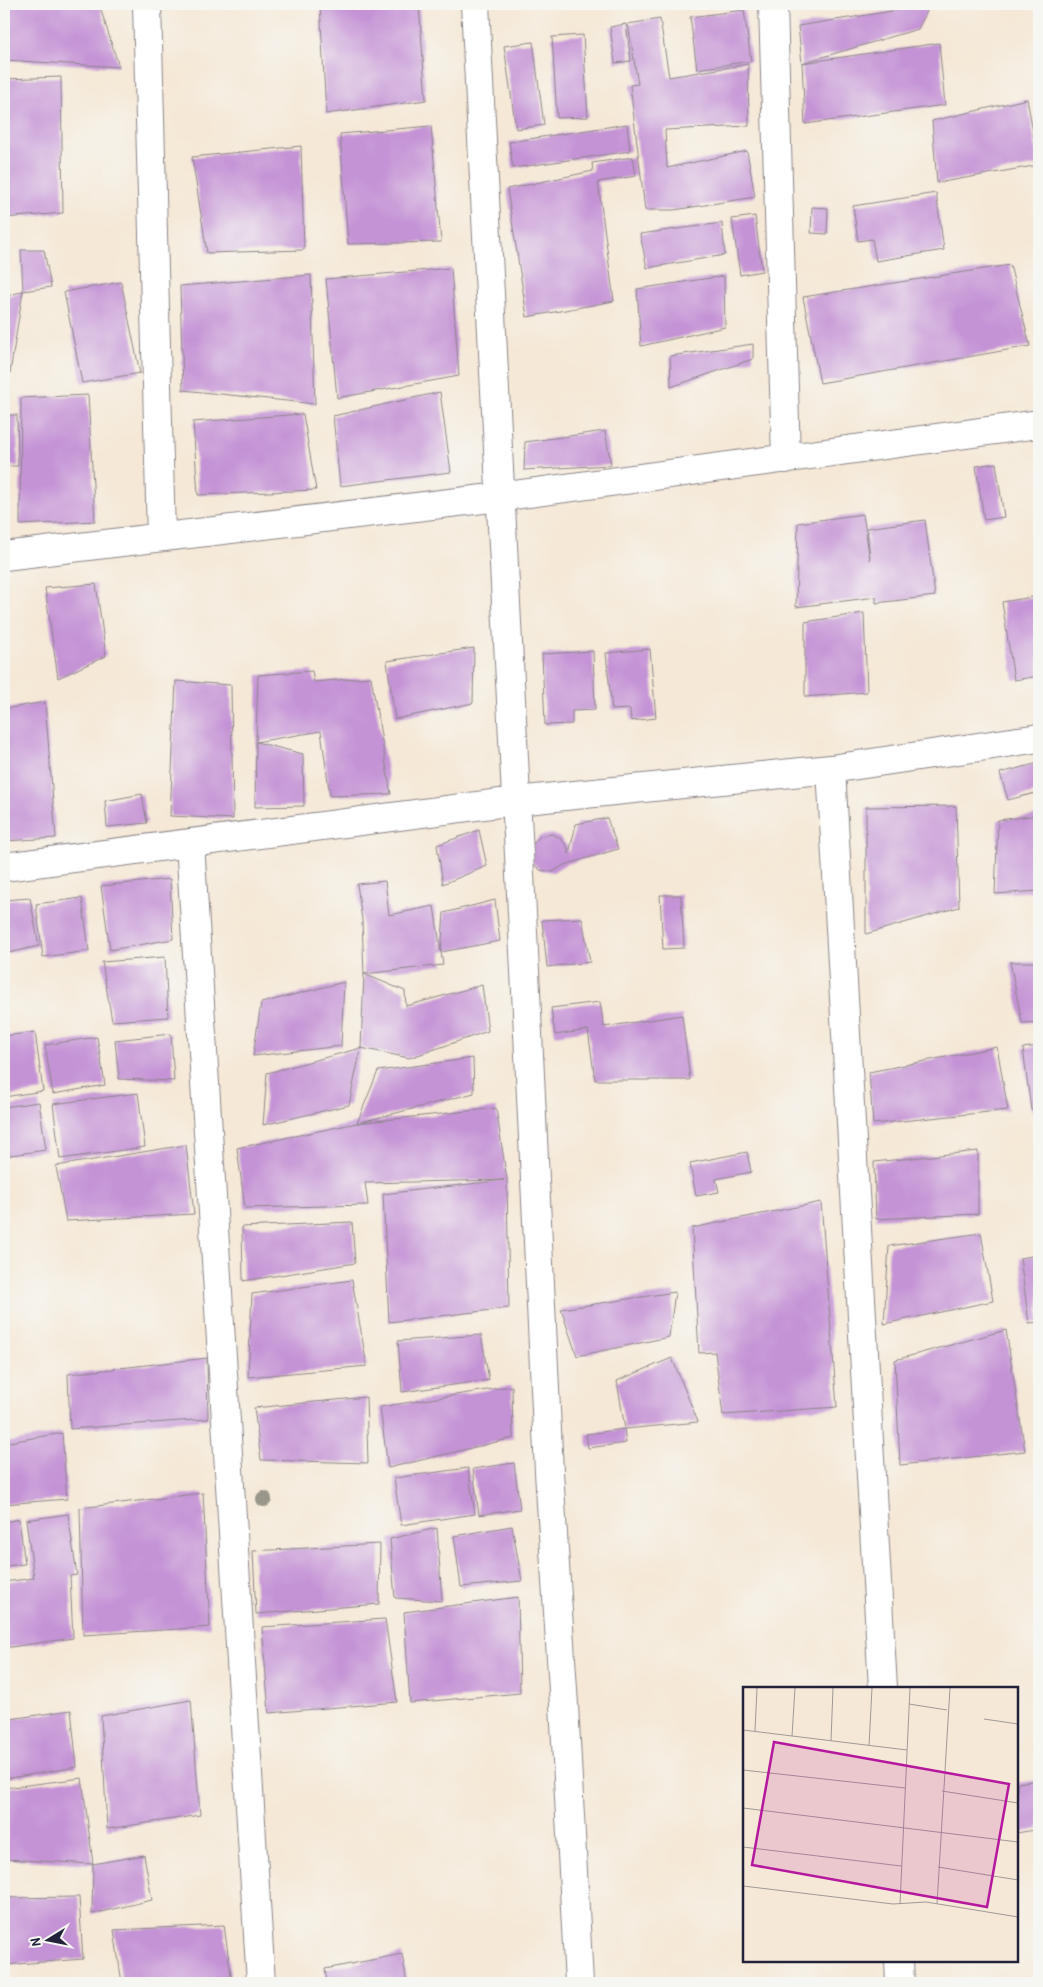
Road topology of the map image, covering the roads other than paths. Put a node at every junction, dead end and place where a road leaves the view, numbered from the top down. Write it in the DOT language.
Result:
graph roads {
  1 [pos="146,4"];
  2 [pos="475,4"];
  3 [pos="773,4"];
  4 [pos="1039,424"];
  5 [pos="786,459"];
  6 [pos="500,497"];
  7 [pos="162,537"];
  8 [pos="4,556"];
  9 [pos="1039,738"];
  10 [pos="831,769"];
  11 [pos="516,801"];
  12 [pos="190,843"];
  13 [pos="4,867"];
  14 [pos="883,1687"];
  15 [pos="899,1962"];
  16 [pos="261,1983"];
  17 [pos="579,1983"];
  18 [pos="900,1983"];
  1 -- 7 [label="street"];
  2 -- 6 [label="street"];
  3 -- 5 [label="street"];
  4 -- 5 [label="street"];
  5 -- 6 [label="street"];
  6 -- 7 [label="street"];
  6 -- 11 [label="street"];
  7 -- 8 [label="street"];
  9 -- 10 [label="street"];
  10 -- 11 [label="street"];
  10 -- 14 [label="street"];
  11 -- 12 [label="street"];
  11 -- 17 [label="street"];
  12 -- 13 [label="street"];
  12 -- 16 [label="street"];
  15 -- 18 [label="street"];
}
